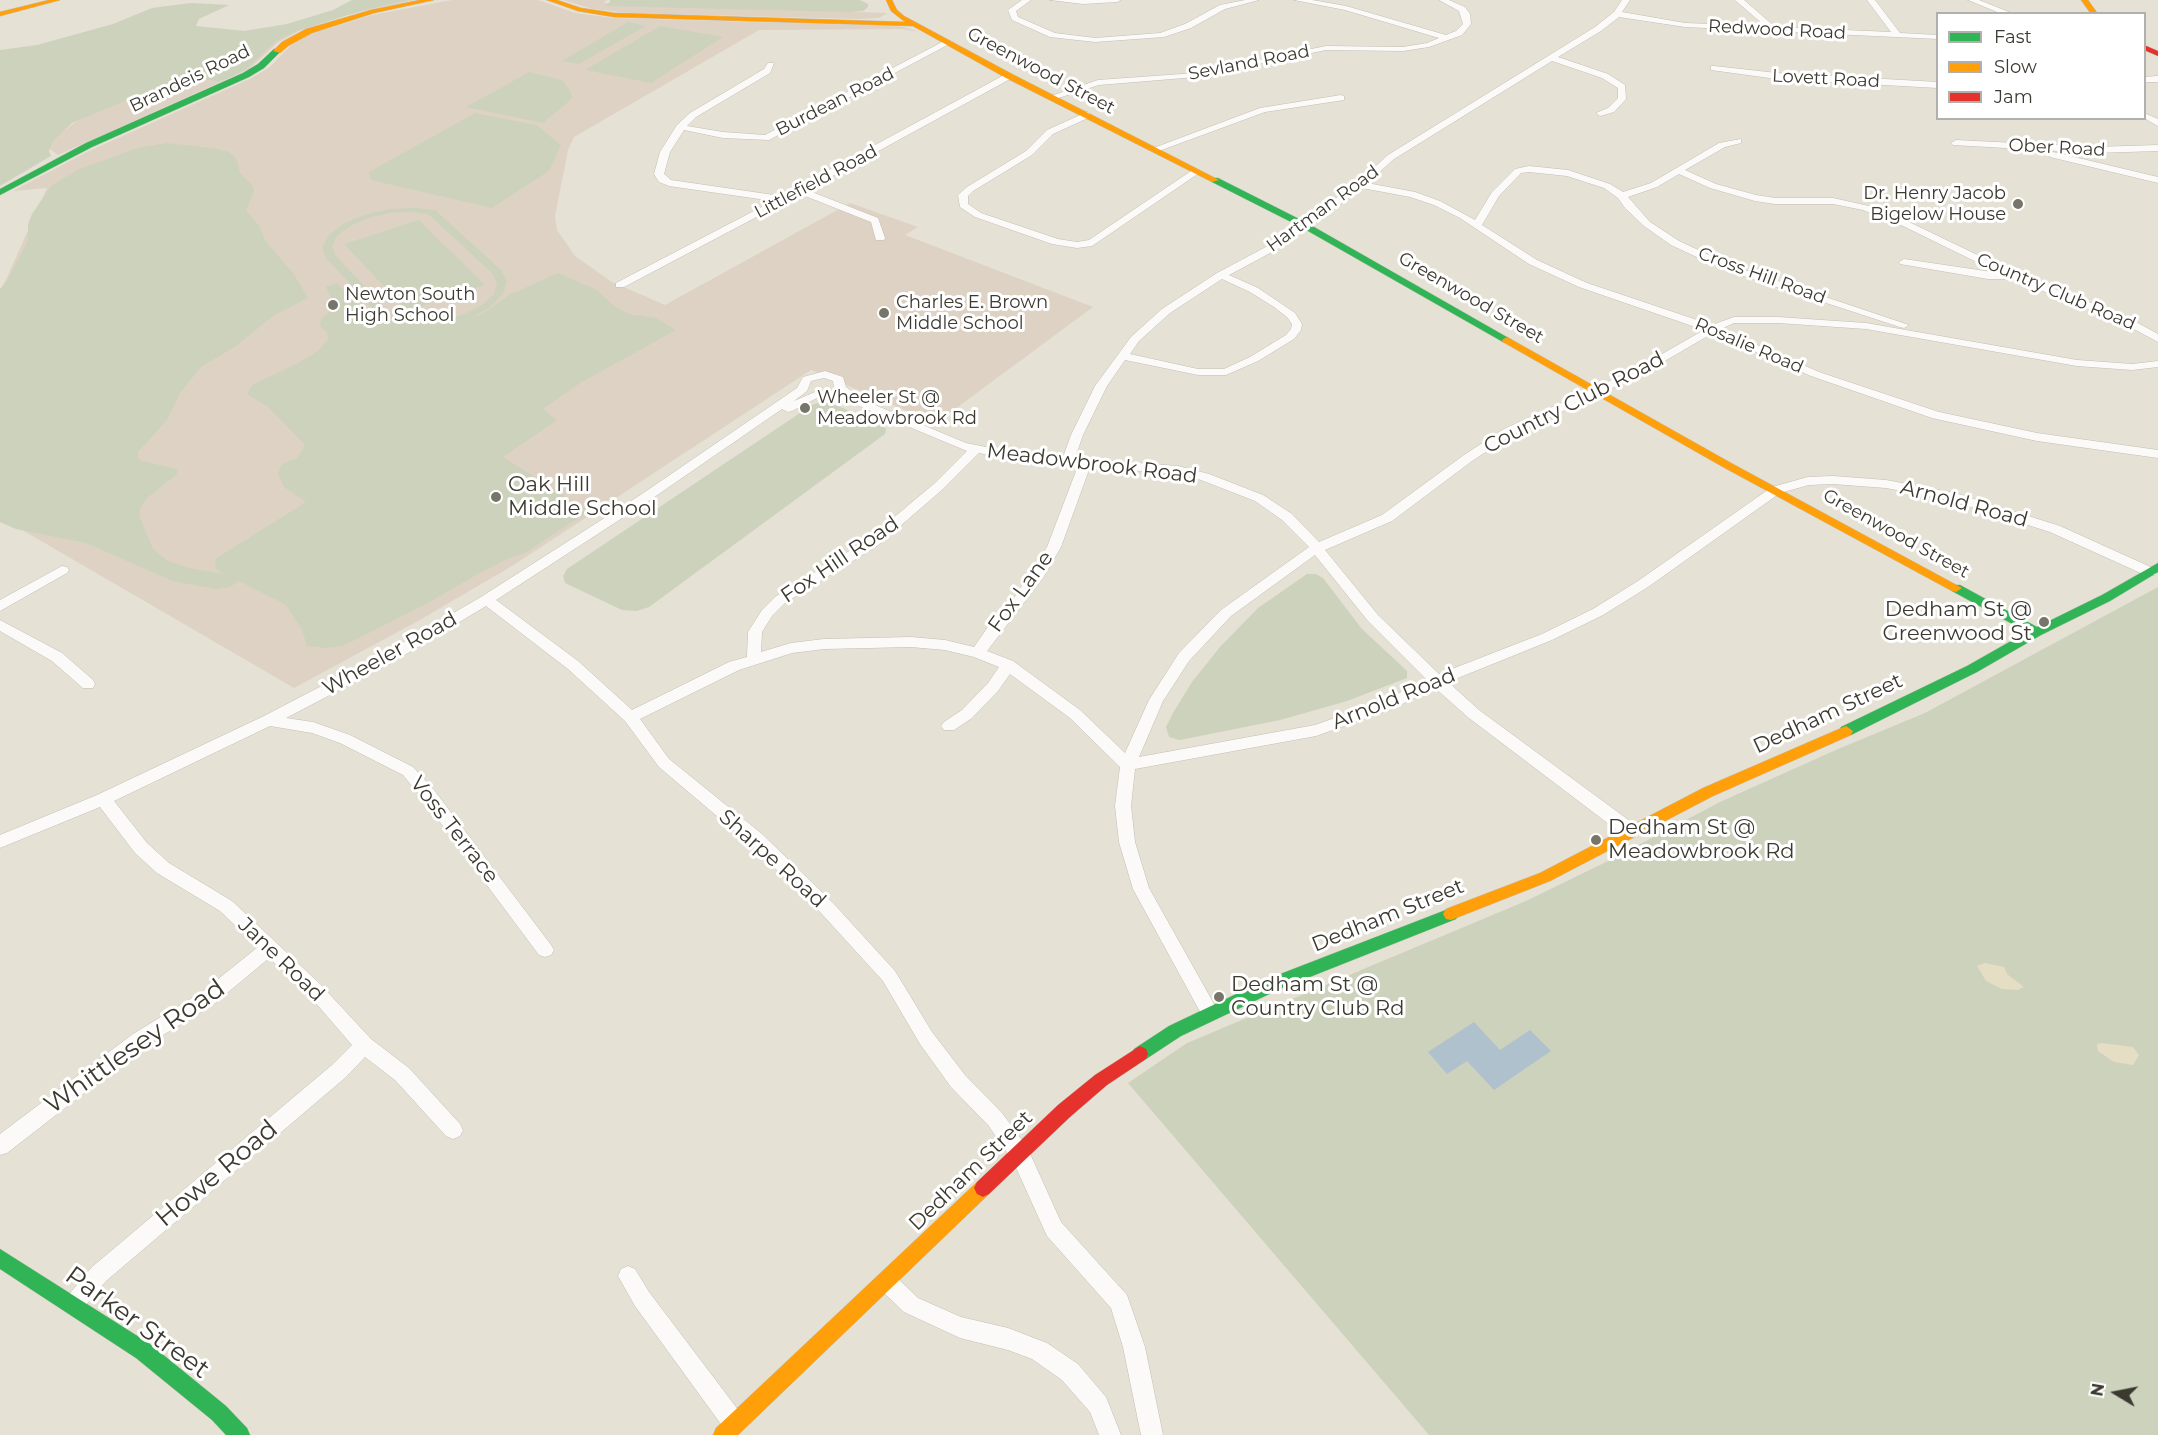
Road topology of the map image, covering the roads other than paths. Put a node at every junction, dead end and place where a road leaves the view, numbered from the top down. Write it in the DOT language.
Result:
graph roads {
  1 [pos="57,0"];
  2 [pos="431,0"];
  3 [pos="550,0"];
  4 [pos="889,0"];
  5 [pos="1027,0"];
  6 [pos="1054,0"];
  7 [pos="1118,0"];
  8 [pos="1255,0"];
  9 [pos="1298,0"];
  10 [pos="1443,0"];
  11 [pos="1626,0"];
  12 [pos="1739,0"];
  13 [pos="1871,0"];
  14 [pos="1972,0"];
  15 [pos="2084,0"];
  16 [pos="2005,12"];
  17 [pos="2093,12"];
  18 [pos="0,14"];
  19 [pos="1617,14"];
  20 [pos="902,17"];
  21 [pos="867,22"];
  22 [pos="916,24"];
  23 [pos="1775,31"];
  24 [pos="1898,36"];
  25 [pos="1936,37"];
  26 [pos="1446,38"];
  27 [pos="949,42"];
  28 [pos="1551,58"];
  29 [pos="771,65"];
  30 [pos="1714,68"];
  31 [pos="1009,76"];
  32 [pos="1936,85"];
  33 [pos="1053,97"];
  34 [pos="1341,98"];
  35 [pos="1600,113"];
  36 [pos="1087,115"];
  37 [pos="680,127"];
  38 [pos="1738,141"];
  39 [pos="1956,143"];
  40 [pos="2036,147"];
  41 [pos="2158,148"];
  42 [pos="1156,149"];
  43 [pos="1197,171"];
  44 [pos="1679,171"];
  45 [pos="2158,180"];
  46 [pos="1359,185"];
  47 [pos="799,190"];
  48 [pos="0,192"];
  49 [pos="1622,196"];
  50 [pos="782,199"];
  51 [pos="1304,225"];
  52 [pos="1476,226"];
  53 [pos="880,238"];
  54 [pos="1904,262"];
  55 [pos="1221,275"];
  56 [pos="2015,277"];
  57 [pos="620,285"];
  58 [pos="1850,306"];
  59 [pos="1866,326"];
  60 [pos="1713,329"];
  61 [pos="1947,339"];
  62 [pos="2158,339"];
  63 [pos="1122,356"];
  64 [pos="2158,364"];
  65 [pos="803,389"];
  66 [pos="1596,390"];
  67 [pos="834,391"];
  68 [pos="815,395"];
  69 [pos="756,423"];
  70 [pos="976,449"];
  71 [pos="2158,454"];
  72 [pos="1068,461"];
  73 [pos="1086,462"];
  74 [pos="1776,490"];
  75 [pos="1317,548"];
  76 [pos="2154,569"];
  77 [pos="62,570"];
  78 [pos="486,600"];
  79 [pos="0,606"];
  80 [pos="0,625"];
  81 [pos="2037,632"];
  82 [pos="978,652"];
  83 [pos="754,659"];
  84 [pos="1008,665"];
  85 [pos="1437,681"];
  86 [pos="88,684"];
  87 [pos="630,717"];
  88 [pos="269,720"];
  89 [pos="949,726"];
  90 [pos="1128,765"];
  91 [pos="103,799"];
  92 [pos="1632,832"];
  93 [pos="2,839"];
  94 [pos="270,948"];
  95 [pos="545,950"];
  96 [pos="1210,1013"];
  97 [pos="364,1045"];
  98 [pos="453,1130"];
  99 [pos="0,1146"];
  100 [pos="1020,1154"];
  101 [pos="3,1264"];
  102 [pos="628,1276"];
  103 [pos="886,1281"];
  104 [pos="73,1305"];
  105 [pos="729,1429"];
  106 [pos="240,1435"];
  107 [pos="1110,1435"];
  108 [pos="1152,1435"];
  1 -- 18 [label="street"];
  2 -- 48 [label="street, Brandeis Road"];
  3 -- 21 [label="street"];
  4 -- 20 [label="street, Greenwood Street"];
  5 -- 8 [label="street"];
  6 -- 7 [label="street"];
  9 -- 26 [label="street"];
  10 -- 26 [label="street"];
  11 -- 19 [label="street, Hartman Road"];
  12 -- 23 [label="street"];
  13 -- 24 [label="street"];
  14 -- 16 [label="street"];
  15 -- 17 [label="street"];
  19 -- 23 [label="street, Redwood Road"];
  19 -- 28 [label="street, Hartman Road"];
  20 -- 21 [label="street"];
  20 -- 22 [label="street, Greenwood Street"];
  21 -- 22 [label="street"];
  22 -- 27 [label="street, Greenwood Street"];
  23 -- 24 [label="street, Redwood Road"];
  24 -- 25 [label="street, Redwood Road"];
  26 -- 33 [label="street, Sevland Road"];
  27 -- 31 [label="street, Greenwood Street"];
  27 -- 37 [label="street, Burdean Road"];
  28 -- 35 [label="street"];
  28 -- 46 [label="street, Hartman Road"];
  29 -- 37 [label="street"];
  30 -- 32 [label="street, Lovett Road"];
  31 -- 33 [label="street, Greenwood Street"];
  31 -- 47 [label="street, Littlefield Road"];
  33 -- 36 [label="street, Greenwood Street"];
  34 -- 42 [label="street"];
  36 -- 42 [label="street, Greenwood Street"];
  36 -- 43 [label="street"];
  37 -- 50 [label="street"];
  38 -- 44 [label="street"];
  39 -- 40 [label="street, Ober Road"];
  40 -- 41 [label="street, Ober Road"];
  40 -- 45 [label="street"];
  42 -- 43 [label="street, Greenwood Street"];
  43 -- 51 [label="street, Greenwood Street"];
  44 -- 49 [label="street"];
  44 -- 56 [label="street, Country Club Road"];
  46 -- 51 [label="street, Hartman Road"];
  46 -- 52 [label="street, Rosalie Road"];
  47 -- 50 [label="street, Littlefield Road"];
  47 -- 53 [label="street"];
  49 -- 52 [label="street, Cross Hill Road"];
  49 -- 58 [label="street, Cross Hill Road"];
  50 -- 57 [label="street, Littlefield Road"];
  51 -- 55 [label="street, Hartman Road"];
  51 -- 66 [label="street, Greenwood Street"];
  52 -- 60 [label="street, Rosalie Road"];
  54 -- 56 [label="street"];
  55 -- 63 [label="street, Hartman Road"];
  55 -- 63 [label="street"];
  56 -- 62 [label="street, Country Club Road"];
  58 -- 59 [label="street, Cross Hill Road"];
  58 -- 61 [label="street, Cross Hill Road"];
  59 -- 60 [label="street, Country Club Road"];
  59 -- 61 [label="street, Country Club Road"];
  60 -- 66 [label="street, Country Club Road"];
  60 -- 71 [label="street, Rosalie Road"];
  61 -- 64 [label="street, Country Club Road"];
  63 -- 72 [label="street, Hartman Road"];
  65 -- 67 [label="street, Wheeler Road"];
  65 -- 68 [label="street"];
  65 -- 69 [label="street, Wheeler Road"];
  66 -- 74 [label="street, Greenwood Street"];
  66 -- 75 [label="street, Country Club Road"];
  67 -- 68 [label="street"];
  67 -- 70 [label="street, Meadowbrook Road"];
  68 -- 69 [label="street, Wheeler Road"];
  69 -- 78 [label="street, Wheeler Road"];
  70 -- 72 [label="street, Meadowbrook Road"];
  70 -- 83 [label="street, Fox Hill Road"];
  72 -- 73 [label="street, Meadowbrook Road"];
  73 -- 75 [label="street, Meadowbrook Road"];
  73 -- 82 [label="street, Fox Lane"];
  74 -- 76 [label="street, Arnold Road"];
  74 -- 81 [label="street, Greenwood Street"];
  74 -- 85 [label="street, Arnold Road"];
  75 -- 85 [label="street, Meadowbrook Road"];
  75 -- 90 [label="street, Country Club Road"];
  76 -- 81 [label="street, Dedham Street"];
  77 -- 79 [label="street"];
  78 -- 87 [label="street, Sharpe Road"];
  78 -- 88 [label="street, Wheeler Road"];
  80 -- 86 [label="street"];
  81 -- 92 [label="street, Dedham Street"];
  82 -- 83 [label="street"];
  82 -- 84 [label="street"];
  83 -- 87 [label="street"];
  84 -- 89 [label="street"];
  84 -- 90 [label="street"];
  85 -- 90 [label="street, Arnold Road"];
  85 -- 92 [label="street, Meadowbrook Road"];
  87 -- 100 [label="street, Sharpe Road"];
  88 -- 91 [label="street, Wheeler Road"];
  88 -- 95 [label="street, Voss Terrace"];
  90 -- 96 [label="street, Country Club Road"];
  91 -- 93 [label="street, Wheeler Road"];
  91 -- 94 [label="street, Jane Road"];
  92 -- 96 [label="street, Dedham Street"];
  94 -- 97 [label="street, Jane Road"];
  94 -- 99 [label="street, Whittlesey Road"];
  96 -- 100 [label="street, Dedham Street"];
  97 -- 98 [label="street, Jane Road"];
  97 -- 104 [label="street, Howe Road"];
  100 -- 103 [label="street, Dedham Street"];
  100 -- 108 [label="street, Sharpe Road"];
  101 -- 104 [label="street, Parker Street"];
  102 -- 105 [label="street"];
  103 -- 105 [label="street, Dedham Street"];
  103 -- 107 [label="street"];
  104 -- 106 [label="street, Parker Street"];
}
